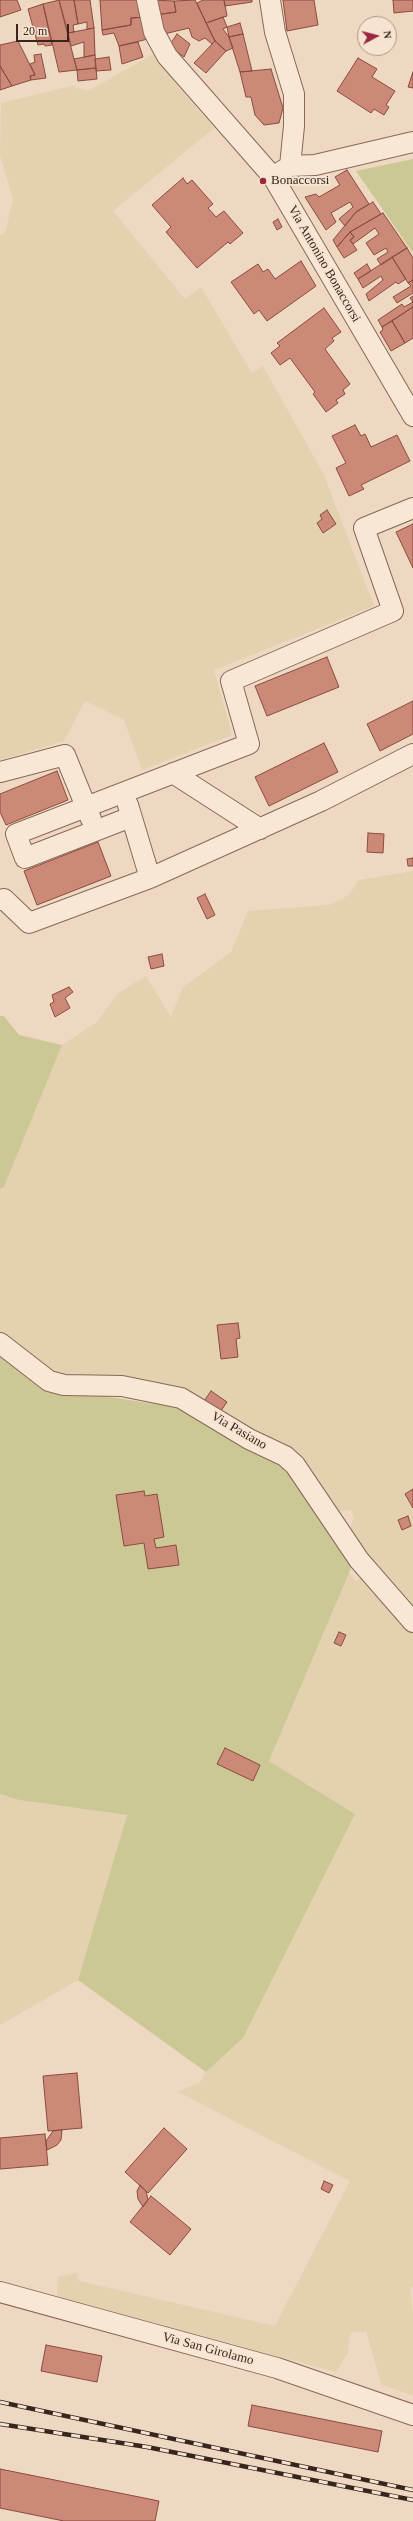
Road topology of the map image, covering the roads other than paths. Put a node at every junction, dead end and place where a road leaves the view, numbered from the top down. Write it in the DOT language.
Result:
graph roads {
  1 [pos="147,0"];
  2 [pos="270,0"];
  3 [pos="413,142"];
  4 [pos="290,166"];
  5 [pos="273,177"];
  6 [pos="413,416"];
  7 [pos="413,508"];
  8 [pos="413,754"];
  9 [pos="0,772"];
  10 [pos="173,773"];
  11 [pos="124,791"];
  12 [pos="87,807"];
  13 [pos="131,817"];
  14 [pos="260,829"];
  15 [pos="96,831"];
  16 [pos="150,878"];
  17 [pos="1,898"];
  18 [pos="0,1343"];
  19 [pos="413,1622"];
  20 [pos="0,2292"];
  21 [pos="413,2415"];
  1 -- 5 [label="street, Via Antonino Bonaccorsi"];
  2 -- 4 [label="street"];
  3 -- 4 [label="street"];
  4 -- 5 [label="street"];
  5 -- 6 [label="street, Via Antonino Bonaccorsi"];
  7 -- 10 [label="street"];
  8 -- 14 [label="street"];
  9 -- 12 [label="street"];
  10 -- 11 [label="street"];
  10 -- 14 [label="street"];
  11 -- 12 [label="street"];
  11 -- 13 [label="street"];
  12 -- 15 [label="street"];
  12 -- 15 [label="street"];
  13 -- 15 [label="street"];
  13 -- 16 [label="street"];
  14 -- 16 [label="street"];
  16 -- 17 [label="street"];
  18 -- 19 [label="street, Via Pasiano"];
  20 -- 21 [label="street, Via San Girolamo"];
}
